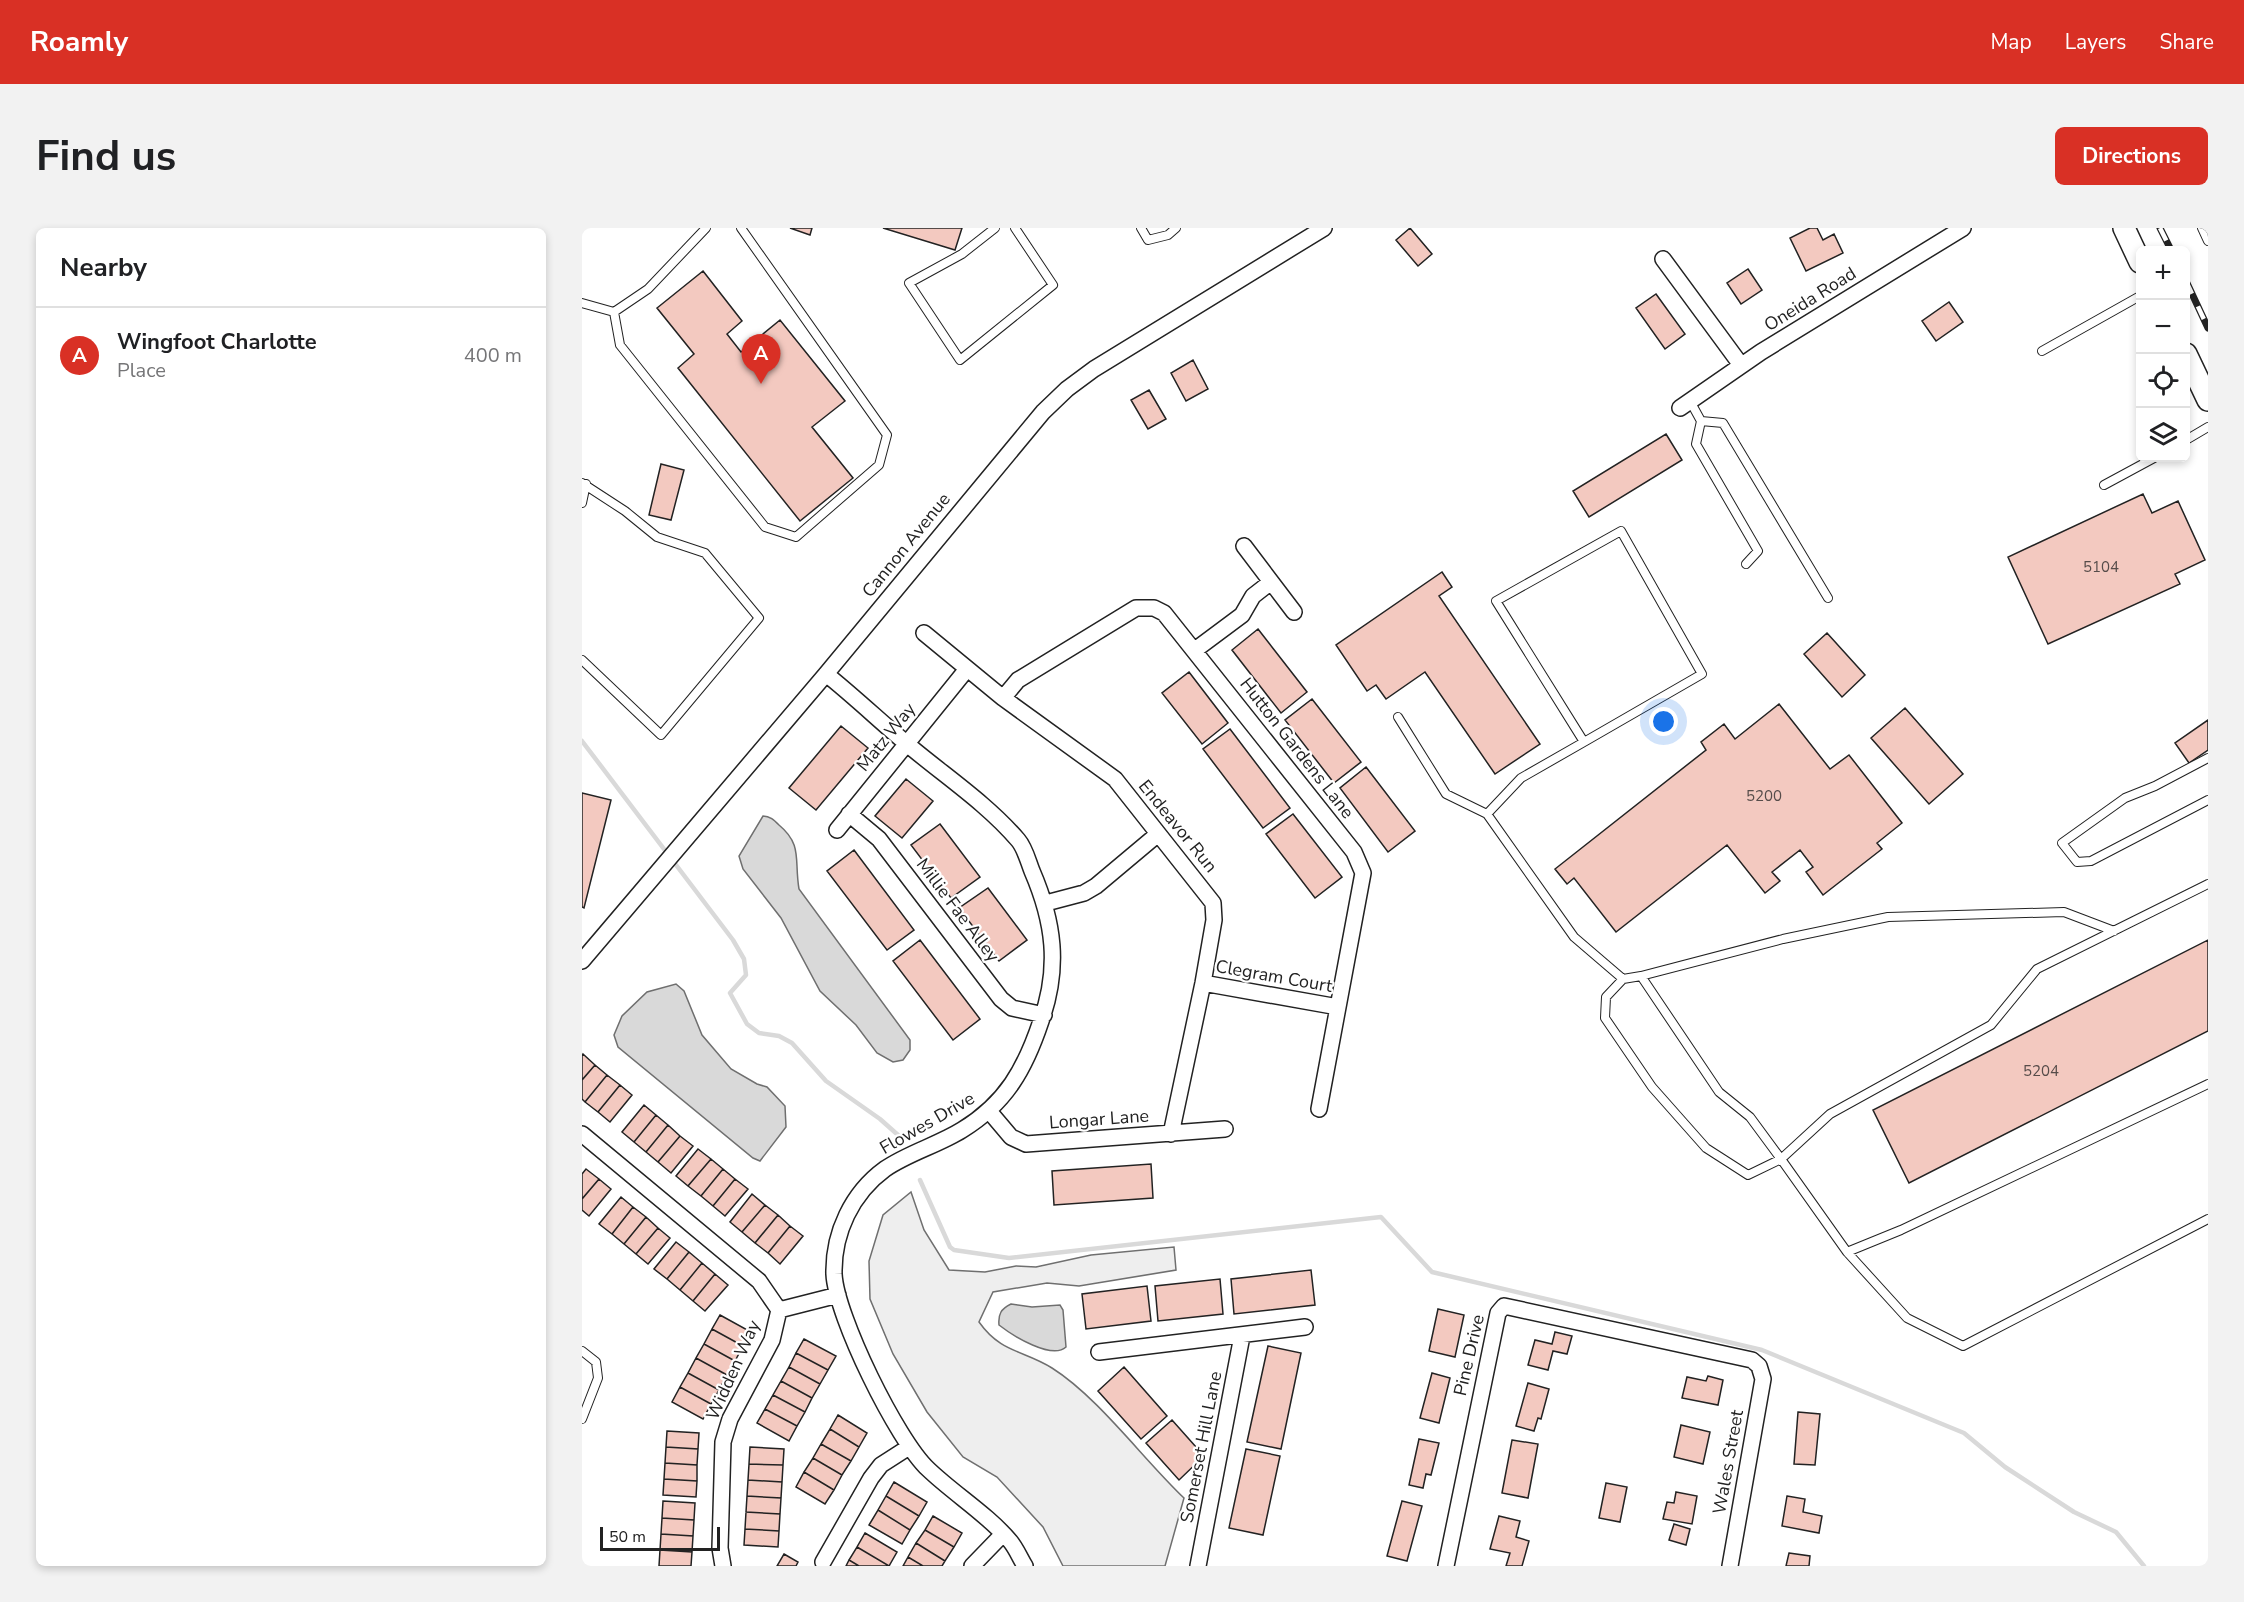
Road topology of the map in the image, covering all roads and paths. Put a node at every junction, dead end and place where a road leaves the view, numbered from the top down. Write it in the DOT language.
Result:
graph roads {
  1 [pos="706,228"];
  2 [pos="741,228"];
  3 [pos="995,228"];
  4 [pos="1015,228"];
  5 [pos="1141,228"];
  6 [pos="1176,228"];
  7 [pos="1324,228"];
  8 [pos="1963,228"];
  9 [pos="2124,228"];
  10 [pos="2202,228"];
  11 [pos="2208,241"];
  12 [pos="2136,254"];
  13 [pos="1663,259"];
  14 [pos="2136,298"];
  15 [pos="582,303"];
  16 [pos="614,312"];
  17 [pos="2042,351"];
  18 [pos="2190,362"];
  19 [pos="1742,365"];
  20 [pos="2208,400"];
  21 [pos="1685,404"];
  22 [pos="1701,421"];
  23 [pos="2208,428"];
  24 [pos="2190,438"];
  25 [pos="2147,462"];
  26 [pos="584,484"];
  27 [pos="2104,485"];
  28 [pos="582,503"];
  29 [pos="1244,546"];
  30 [pos="1746,564"];
  31 [pos="1271,582"];
  32 [pos="1828,598"];
  33 [pos="1294,612"];
  34 [pos="924,633"];
  35 [pos="1195,650"];
  36 [pos="582,660"];
  37 [pos="967,669"];
  38 [pos="826,674"];
  39 [pos="1003,698"];
  40 [pos="1398,717"];
  41 [pos="1584,742"];
  42 [pos="906,743"];
  43 [pos="2208,758"];
  44 [pos="2208,800"];
  45 [pos="849,814"];
  46 [pos="1487,814"];
  47 [pos="837,830"];
  48 [pos="1158,834"];
  49 [pos="2208,884"];
  50 [pos="1046,903"];
  51 [pos="2114,931"];
  52 [pos="582,961"];
  53 [pos="1641,976"];
  54 [pos="1623,979"];
  55 [pos="1203,983"];
  56 [pos="1338,1007"];
  57 [pos="1044,1015"];
  58 [pos="2208,1084"];
  59 [pos="1319,1110"];
  60 [pos="989,1111"];
  61 [pos="1225,1129"];
  62 [pos="582,1134"];
  63 [pos="1171,1134"];
  64 [pos="1781,1159"];
  65 [pos="2208,1219"];
  66 [pos="1847,1252"];
  67 [pos="838,1295"];
  68 [pos="779,1310"];
  69 [pos="1305,1327"];
  70 [pos="1242,1336"];
  71 [pos="582,1351"];
  72 [pos="1099,1352"];
  73 [pos="1759,1366"];
  74 [pos="582,1419"];
  75 [pos="909,1447"];
  76 [pos="1002,1534"];
  77 [pos="822,1562"];
  78 [pos="723,1566"];
  79 [pos="972,1566"];
  80 [pos="1025,1566"];
  81 [pos="1198,1566"];
  82 [pos="1446,1566"];
  83 [pos="1730,1566"];
  1 -- 16 [label="lane"];
  2 -- 16 [label="lane"];
  3 -- 4 [label="lane"];
  5 -- 6 [label="lane"];
  7 -- 38 [label="street, Cannon Avenue"];
  8 -- 19 [label="street, Oneida Road"];
  9 -- 12 [label="main road"];
  10 -- 11 [label="lane"];
  13 -- 19 [label="street"];
  14 -- 17 [label="lane"];
  15 -- 16 [label="lane"];
  18 -- 20 [label="main road"];
  19 -- 21 [label="street, Oneida Road"];
  21 -- 22 [label="lane"];
  22 -- 30 [label="lane"];
  22 -- 32 [label="lane"];
  23 -- 24 [label="lane"];
  25 -- 27 [label="lane"];
  26 -- 28 [label="lane"];
  26 -- 36 [label="lane"];
  29 -- 31 [label="street"];
  31 -- 33 [label="street"];
  31 -- 35 [label="street"];
  34 -- 37 [label="street, Endeavor Run"];
  35 -- 39 [label="street, Hutton Gardens Lane"];
  35 -- 56 [label="street, Hutton Gardens Lane"];
  37 -- 39 [label="street, Endeavor Run"];
  37 -- 42 [label="street, Matz Way"];
  38 -- 42 [label="street, Flowes Drive"];
  38 -- 52 [label="street, Cannon Avenue"];
  39 -- 48 [label="street, Endeavor Run"];
  40 -- 46 [label="lane"];
  41 -- 41 [label="lane"];
  41 -- 46 [label="lane"];
  42 -- 45 [label="street, Matz Way"];
  42 -- 50 [label="street, Flowes Drive"];
  43 -- 44 [label="lane"];
  45 -- 47 [label="street, Matz Way"];
  45 -- 57 [label="street, Millie Fae Alley"];
  46 -- 54 [label="lane"];
  48 -- 50 [label="street"];
  48 -- 55 [label="street, Endeavor Run"];
  49 -- 51 [label="lane"];
  50 -- 57 [label="street, Flowes Drive"];
  51 -- 53 [label="lane"];
  51 -- 64 [label="lane"];
  53 -- 54 [label="lane"];
  53 -- 64 [label="lane"];
  54 -- 64 [label="lane"];
  55 -- 56 [label="street, Clegram Court"];
  55 -- 63 [label="street, Endeavor Run"];
  56 -- 59 [label="street, Hutton Gardens Lane"];
  57 -- 60 [label="street, Flowes Drive"];
  58 -- 66 [label="lane"];
  60 -- 63 [label="street, Longar Lane"];
  60 -- 67 [label="street, Flowes Drive"];
  61 -- 63 [label="street, Longar Lane"];
  62 -- 68 [label="street, Widden Way"];
  64 -- 66 [label="lane"];
  65 -- 66 [label="lane"];
  67 -- 68 [label="street"];
  67 -- 75 [label="street, Flowes Drive"];
  68 -- 78 [label="street, Widden Way"];
  69 -- 70 [label="street"];
  70 -- 72 [label="street"];
  70 -- 81 [label="street, Somerset Hill Lane"];
  71 -- 74 [label="lane"];
  73 -- 82 [label="street, Pine Drive"];
  73 -- 83 [label="street, Wales Street"];
  75 -- 76 [label="street, Flowes Drive"];
  75 -- 77 [label="street"];
  76 -- 79 [label="street"];
  76 -- 80 [label="street, Flowes Drive"];
}
